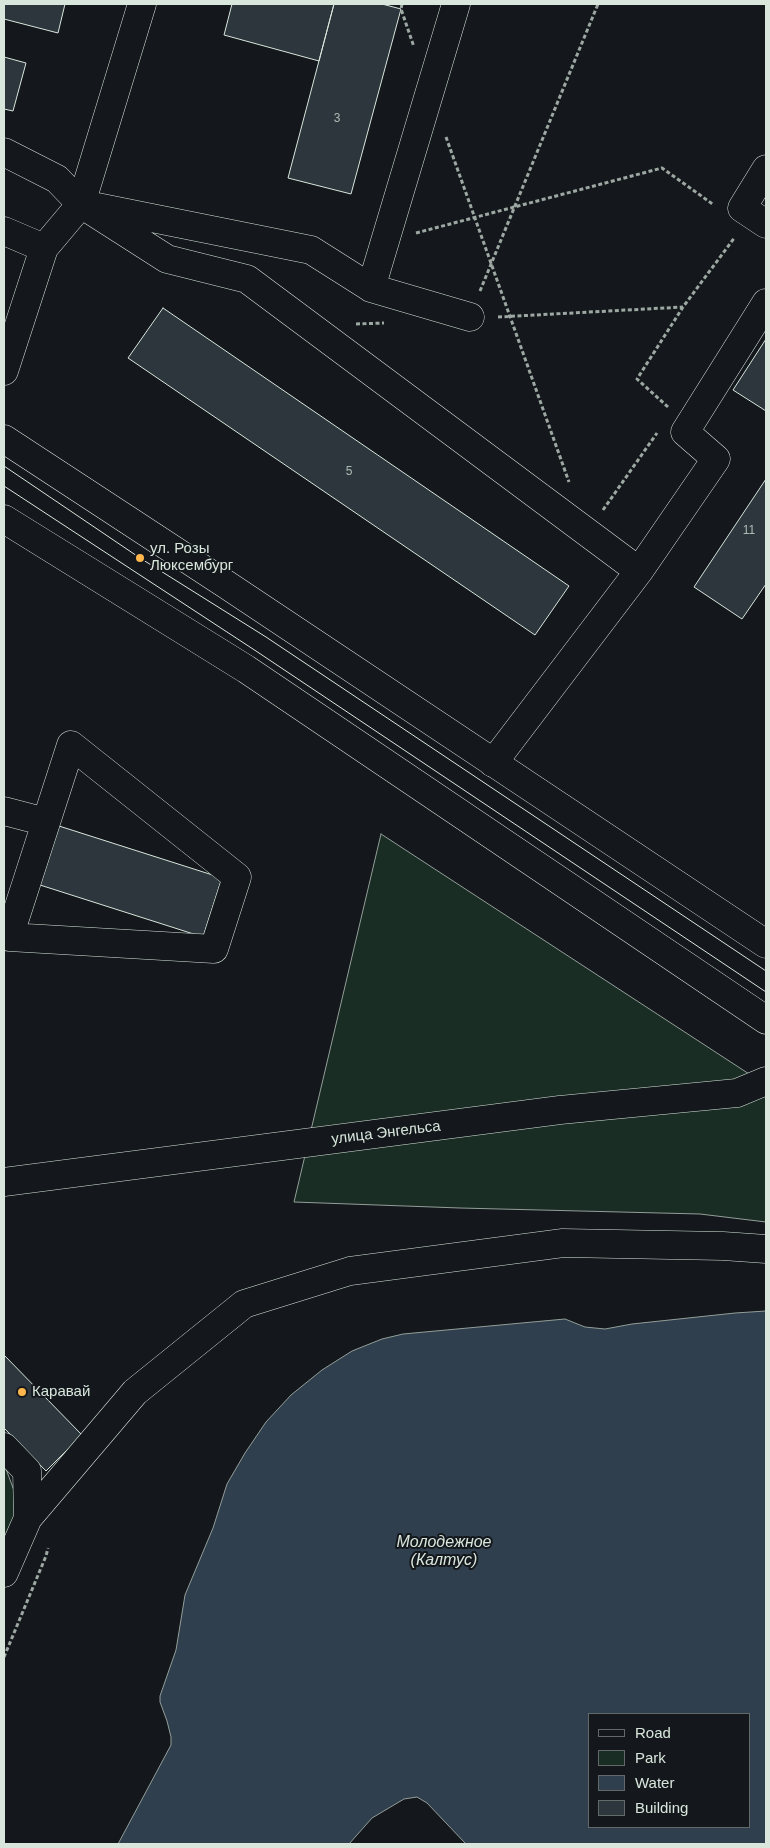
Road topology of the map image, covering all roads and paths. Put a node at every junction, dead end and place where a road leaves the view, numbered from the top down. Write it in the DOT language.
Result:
graph roads {
  1 [pos="142,4"];
  2 [pos="402,4"];
  3 [pos="456,4"];
  4 [pos="598,4"];
  5 [pos="430,92"];
  6 [pos="446,136"];
  7 [pos="4,152"];
  8 [pos="766,168"];
  9 [pos="81,204"];
  10 [pos="515,207"];
  11 [pos="718,208"];
  12 [pos="475,218"];
  13 [pos="766,224"];
  14 [pos="4,231"];
  15 [pos="737,233"];
  16 [pos="385,242"];
  17 [pos="44,248"];
  18 [pos="491,264"];
  19 [pos="371,288"];
  20 [pos="766,303"];
  21 [pos="470,317"];
  22 [pos="4,371"];
  23 [pos="673,411"];
  24 [pos="661,427"];
  25 [pos="4,439"];
  26 [pos="570,486"];
  27 [pos="4,519"];
  28 [pos="586,532"];
  29 [pos="639,571"];
  30 [pos="493,763"];
  31 [pos="4,811"];
  32 [pos="46,822"];
  33 [pos="766,944"];
  34 [pos="766,1020"];
  35 [pos="766,1081"];
  36 [pos="4,1182"];
  37 [pos="766,1249"];
  38 [pos="4,1447"];
  39 [pos="28,1518"];
  40 [pos="48,1547"];
  41 [pos="4,1573"];
  42 [pos="4,1657"];
  1 -- 9 [label="street"];
  2 -- 5 [label="path"];
  3 -- 5 [label="street"];
  4 -- 10 [label="path"];
  5 -- 16 [label="street"];
  6 -- 12 [label="path"];
  7 -- 9 [label="street"];
  8 -- 13 [label="street"];
  9 -- 17 [label="street"];
  9 -- 19 [label="street"];
  9 -- 28 [label="street"];
  10 -- 11 [label="path"];
  10 -- 12 [label="path"];
  10 -- 18 [label="path"];
  12 -- 16 [label="path"];
  12 -- 18 [label="path"];
  14 -- 17 [label="street"];
  15 -- 23 [label="path"];
  16 -- 19 [label="street"];
  17 -- 22 [label="street"];
  18 -- 21 [label="path"];
  18 -- 26 [label="path"];
  19 -- 21 [label="street"];
  20 -- 29 [label="street"];
  24 -- 28 [label="path"];
  25 -- 30 [label="street"];
  27 -- 34 [label="street"];
  28 -- 29 [label="street"];
  29 -- 30 [label="street"];
  30 -- 33 [label="street"];
  31 -- 32 [label="street"];
  32 -- 32 [label="street"];
  35 -- 36 [label="street, улица Энгельса"];
  37 -- 39 [label="street"];
  38 -- 39 [label="street"];
  39 -- 41 [label="street"];
  40 -- 42 [label="path"];
}
